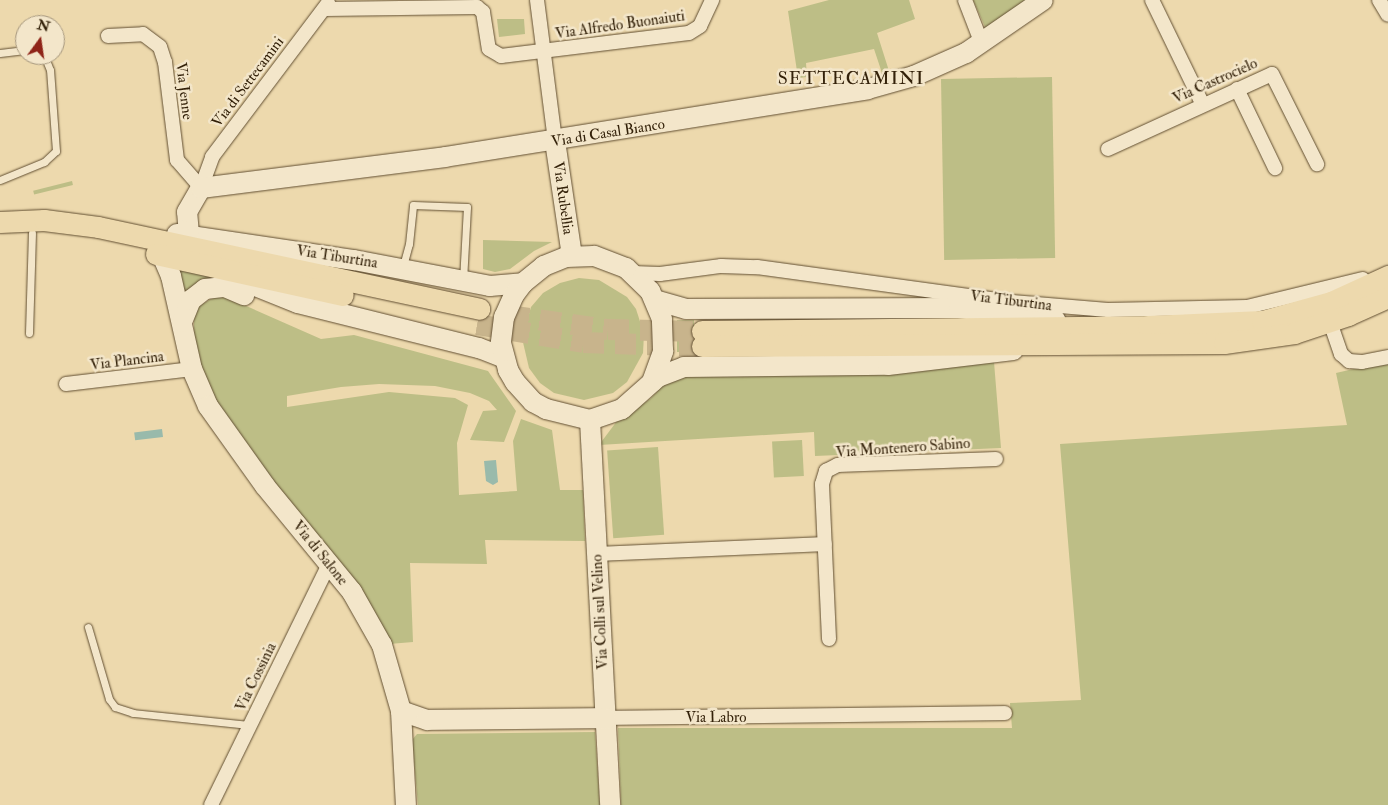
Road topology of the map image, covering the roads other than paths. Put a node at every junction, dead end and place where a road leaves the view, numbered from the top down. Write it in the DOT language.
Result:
graph roads {
  1 [pos="712,0"];
  2 [pos="965,0"];
  3 [pos="1043,0"];
  4 [pos="1152,0"];
  5 [pos="1379,0"];
  6 [pos="538,3"];
  7 [pos="327,4"];
  8 [pos="1388,15"];
  9 [pos="108,36"];
  10 [pos="982,44"];
  11 [pos="15,51"];
  12 [pos="544,52"];
  13 [pos="0,53"];
  14 [pos="48,65"];
  15 [pos="1237,89"];
  16 [pos="1202,104"];
  17 [pos="555,141"];
  18 [pos="1108,149"];
  19 [pos="1317,164"];
  20 [pos="1276,168"];
  21 [pos="0,180"];
  22 [pos="201,188"];
  23 [pos="0,222"];
  24 [pos="32,233"];
  25 [pos="189,234"];
  26 [pos="0,236"];
  27 [pos="150,238"];
  28 [pos="162,255"];
  29 [pos="572,256"];
  30 [pos="211,266"];
  31 [pos="402,268"];
  32 [pos="1388,272"];
  33 [pos="632,273"];
  34 [pos="1388,276"];
  35 [pos="463,281"];
  36 [pos="523,283"];
  37 [pos="1388,297"];
  38 [pos="655,300"];
  39 [pos="362,319"];
  40 [pos="182,322"];
  41 [pos="1330,322"];
  42 [pos="1148,326"];
  43 [pos="29,333"];
  44 [pos="1048,344"];
  45 [pos="1388,356"];
  46 [pos="503,357"];
  47 [pos="192,369"];
  48 [pos="652,382"];
  49 [pos="66,384"];
  50 [pos="590,420"];
  51 [pos="996,459"];
  52 [pos="825,544"];
  53 [pos="598,554"];
  54 [pos="330,564"];
  55 [pos="88,627"];
  56 [pos="829,639"];
  57 [pos="401,710"];
  58 [pos="1005,713"];
  59 [pos="606,718"];
  60 [pos="427,720"];
  61 [pos="250,725"];
  62 [pos="403,740"];
  63 [pos="211,805"];
  64 [pos="406,805"];
  65 [pos="610,805"];
  1 -- 12 [label="street, Via Alfredo Buonaiuti"];
  2 -- 10 [label="street"];
  3 -- 10 [label="street, Via di Casal Bianco"];
  4 -- 16 [label="street"];
  5 -- 8 [label="street"];
  6 -- 12 [label="street, Via Rubellia"];
  7 -- 12 [label="street, Via Alfredo Buonaiuti"];
  7 -- 22 [label="street, Via di Settecamini"];
  9 -- 22 [label="street, Via Jenne"];
  10 -- 17 [label="street, Via di Casal Bianco"];
  11 -- 13 [label="lane"];
  12 -- 17 [label="street, Via Rubellia"];
  14 -- 21 [label="lane"];
  15 -- 16 [label="street, Via Castrocielo"];
  15 -- 19 [label="street, Via Castrocielo"];
  15 -- 20 [label="street"];
  16 -- 18 [label="street, Via Castrocielo"];
  17 -- 22 [label="street, Via di Casal Bianco"];
  17 -- 29 [label="street, Via Rubellia"];
  22 -- 25 [label="street"];
  23 -- 27 [label="main road, Via Tiburtina"];
  24 -- 26 [label="main road, Via Tiburtina"];
  24 -- 28 [label="main road, Via Tiburtina"];
  24 -- 43 [label="lane"];
  25 -- 27 [label="street, Via Tiburtina"];
  25 -- 31 [label="street, Via Tiburtina"];
  27 -- 30 [label="main road, Via Tiburtina"];
  28 -- 30 [label="main road, Via Tiburtina"];
  28 -- 40 [label="street, Via di Salone"];
  29 -- 33 [label="street, Via Tiburtina"];
  29 -- 36 [label="street, Via Tiburtina"];
  30 -- 39 [label="street, Via Tiburtina"];
  31 -- 35 [label="street, Via Tiburtina"];
  31 -- 35 [label="lane"];
  32 -- 33 [label="street, Via Tiburtina"];
  33 -- 38 [label="street, Via Tiburtina"];
  34 -- 42 [label="main road, Via Tiburtina"];
  35 -- 36 [label="street, Via Tiburtina"];
  36 -- 46 [label="street, Via Tiburtina"];
  37 -- 41 [label="main road, Via Tiburtina"];
  38 -- 42 [label="street, Via Tiburtina"];
  38 -- 48 [label="street, Via Tiburtina"];
  39 -- 40 [label="street"];
  39 -- 46 [label="street, Via Tiburtina"];
  40 -- 47 [label="street, Via di Salone"];
  41 -- 44 [label="main road, Via Tiburtina"];
  41 -- 45 [label="street"];
  42 -- 44 [label="main road, Via Tiburtina"];
  44 -- 48 [label="street, Via Tiburtina"];
  46 -- 50 [label="street, Via Tiburtina"];
  47 -- 49 [label="street, Via Plancina"];
  47 -- 54 [label="street, Via di Salone"];
  48 -- 50 [label="street, Via Tiburtina"];
  50 -- 53 [label="street, Via Colli sul Velino"];
  51 -- 52 [label="street, Via Montenero Sabino"];
  52 -- 53 [label="street"];
  52 -- 56 [label="street, Via Montenero Sabino"];
  53 -- 59 [label="street, Via Colli sul Velino"];
  54 -- 57 [label="street, Via di Salone"];
  54 -- 61 [label="street, Via Cossinia"];
  55 -- 61 [label="lane"];
  57 -- 60 [label="street, Via Labro"];
  57 -- 62 [label="street, Via di Salone"];
  58 -- 59 [label="street, Via Labro"];
  59 -- 60 [label="street, Via Labro"];
  59 -- 65 [label="street, Via Colli sul Velino"];
  60 -- 62 [label="street"];
  61 -- 63 [label="street, Via Cossinia"];
  62 -- 64 [label="street, Via di Salone"];
}
